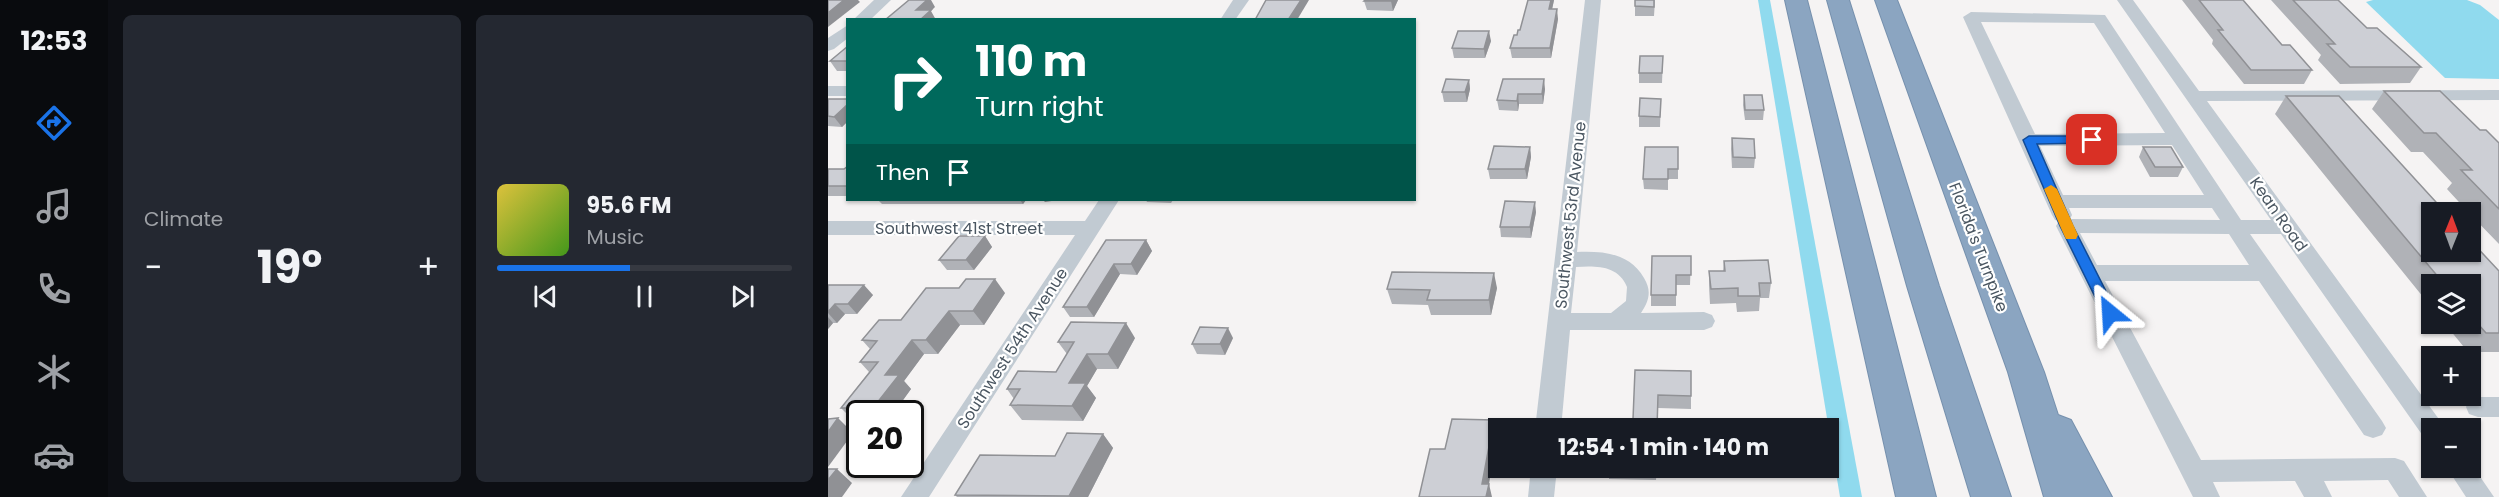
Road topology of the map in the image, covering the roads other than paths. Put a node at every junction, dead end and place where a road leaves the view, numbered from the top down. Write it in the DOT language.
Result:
graph roads {
  1 [pos="883,0"];
  2 [pos="1241,0"];
  3 [pos="1593,0"];
  4 [pos="1796,0"];
  5 [pos="1838,0"];
  6 [pos="1886,0"];
  7 [pos="2124,0"];
  8 [pos="862,18"];
  9 [pos="1228,18"];
  10 [pos="846,32"];
  11 [pos="828,46"];
  12 [pos="828,91"];
  13 [pos="846,91"];
  14 [pos="2499,95"];
  15 [pos="2195,96"];
  16 [pos="2177,139"];
  17 [pos="2029,140"];
  18 [pos="1108,201"];
  19 [pos="2218,201"];
  20 [pos="2056,202"];
  21 [pos="2232,225"];
  22 [pos="2066,226"];
  23 [pos="2288,227"];
  24 [pos="1091,228"];
  25 [pos="832,232"];
  26 [pos="1566,260"];
  27 [pos="2090,273"];
  28 [pos="2265,273"];
  29 [pos="1704,321"];
  30 [pos="1559,322"];
  31 [pos="1615,322"];
  32 [pos="2026,372"];
  33 [pos="1549,418"];
  34 [pos="2424,418"];
  35 [pos="2373,428"];
  36 [pos="2302,470"];
  37 [pos="2193,471"];
  38 [pos="1543,478"];
  39 [pos="2467,478"];
  40 [pos="914,497"];
  41 [pos="1541,497"];
  42 [pos="1916,497"];
  43 [pos="1991,497"];
  44 [pos="2064,497"];
  45 [pos="2092,497"];
  46 [pos="2207,497"];
  47 [pos="2319,497"];
  48 [pos="2414,497"];
  49 [pos="2481,497"];
  1 -- 8 [label="street"];
  2 -- 9 [label="street"];
  3 -- 26 [label="street, Southwest 53rd Avenue"];
  4 -- 42 [label="highway"];
  5 -- 43 [label="highway"];
  6 -- 32 [label="highway, Florida's Turnpike"];
  7 -- 15 [label="street, Kean Road"];
  10 -- 11 [label="street"];
  12 -- 13 [label="street"];
  14 -- 15 [label="street"];
  15 -- 23 [label="street, Kean Road"];
  16 -- 17 [label="street"];
  16 -- 17 [label="street"];
  16 -- 19 [label="street"];
  17 -- 20 [label="street"];
  18 -- 24 [label="street, Southwest 54th Avenue"];
  19 -- 20 [label="street"];
  19 -- 21 [label="street"];
  20 -- 22 [label="street"];
  21 -- 22 [label="street"];
  21 -- 23 [label="street"];
  21 -- 28 [label="street"];
  22 -- 27 [label="street"];
  23 -- 34 [label="street, Kean Road"];
  24 -- 25 [label="street, Southwest 41st Street"];
  24 -- 40 [label="street, Southwest 54th Avenue"];
  26 -- 30 [label="street, Southwest 53rd Avenue"];
  26 -- 31 [label="street"];
  27 -- 28 [label="street"];
  27 -- 37 [label="street"];
  28 -- 35 [label="street"];
  29 -- 31 [label="street"];
  30 -- 31 [label="street"];
  30 -- 33 [label="street, Southwest 53rd Avenue"];
  32 -- 44 [label="highway, Florida's Turnpike"];
  32 -- 45 [label="highway"];
  36 -- 37 [label="street"];
  36 -- 47 [label="street"];
  36 -- 48 [label="street"];
  37 -- 46 [label="street"];
  38 -- 41 [label="street"];
  39 -- 49 [label="street"];
}
